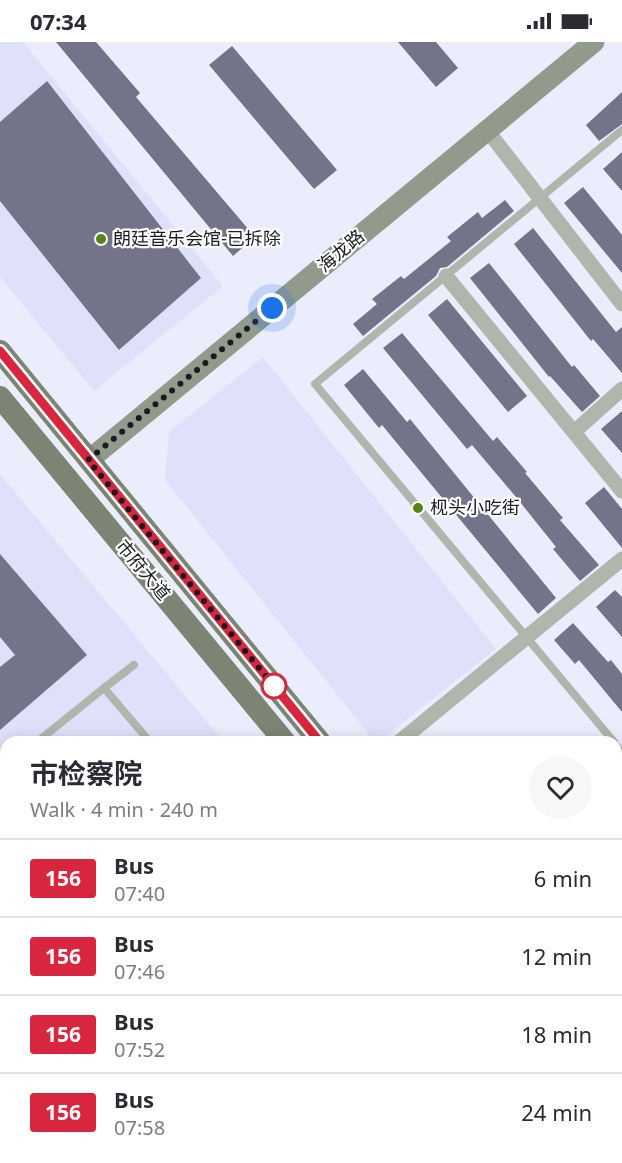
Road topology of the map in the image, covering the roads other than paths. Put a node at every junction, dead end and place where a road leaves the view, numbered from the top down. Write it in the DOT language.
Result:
graph roads {
  1 [pos="594,42"];
  2 [pos="487,130"];
  3 [pos="622,130"];
  4 [pos="540,198"];
  5 [pos="446,276"];
  6 [pos="622,304"];
  7 [pos="0,351"];
  8 [pos="622,389"];
  9 [pos="0,397"];
  10 [pos="574,432"];
  11 [pos="88,460"];
  12 [pos="622,491"];
  13 [pos="622,559"];
  14 [pos="526,638"];
  15 [pos="134,665"];
  16 [pos="104,688"];
  17 [pos="44,736"];
  18 [pos="145,736"];
  19 [pos="280,736"];
  20 [pos="315,736"];
  21 [pos="406,736"];
  22 [pos="608,736"];
  1 -- 2 [label="street, 海龙路"];
  2 -- 4 [label="street"];
  2 -- 11 [label="street, 海龙路"];
  3 -- 4 [label="lane"];
  4 -- 5 [label="lane"];
  4 -- 6 [label="street"];
  5 -- 10 [label="street"];
  5 -- 14 [label="lane"];
  7 -- 11 [label="main road, 市府大道"];
  8 -- 10 [label="street"];
  9 -- 19 [label="main road, 市府大道"];
  10 -- 12 [label="street"];
  11 -- 20 [label="main road, 市府大道"];
  13 -- 14 [label="street"];
  14 -- 21 [label="street"];
  14 -- 22 [label="lane"];
  15 -- 16 [label="lane"];
  16 -- 17 [label="lane"];
  16 -- 18 [label="lane"];
}
